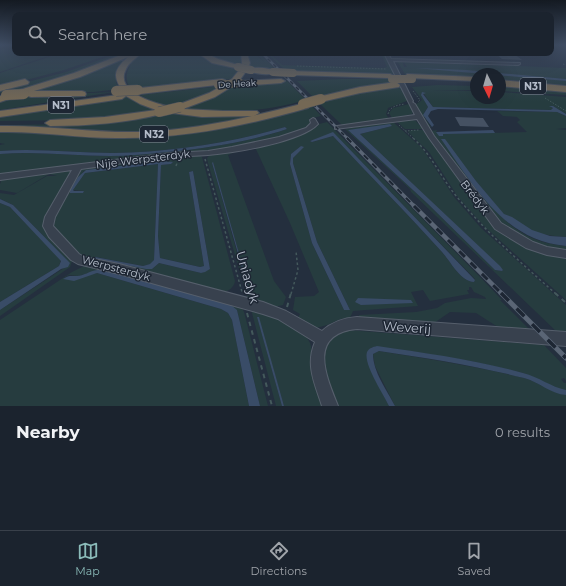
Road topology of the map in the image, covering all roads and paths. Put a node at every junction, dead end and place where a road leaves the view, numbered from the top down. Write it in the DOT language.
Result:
graph roads {
  1 [pos="85,64"];
  2 [pos="104,64"];
  3 [pos="126,64"];
  4 [pos="226,64"];
  5 [pos="245,64"];
  6 [pos="391,64"];
  7 [pos="563,64"];
  8 [pos="566,65"];
  9 [pos="296,74"];
  10 [pos="278,77"];
  11 [pos="393,77"];
  12 [pos="412,80"];
  13 [pos="470,82"];
  14 [pos="506,83"];
  15 [pos="566,88"];
  16 [pos="1,94"];
  17 [pos="119,94"];
  18 [pos="545,98"];
  19 [pos="410,103"];
  20 [pos="304,105"];
  21 [pos="566,111"];
  22 [pos="0,113"];
  23 [pos="418,117"];
  24 [pos="392,119"];
  25 [pos="313,120"];
  26 [pos="0,123"];
  27 [pos="337,128"];
  28 [pos="0,129"];
  29 [pos="426,129"];
  30 [pos="405,131"];
  31 [pos="206,153"];
  32 [pos="78,167"];
  33 [pos="0,177"];
  34 [pos="296,251"];
  35 [pos="566,254"];
  36 [pos="245,302"];
  37 [pos="566,303"];
  38 [pos="285,316"];
  39 [pos="322,339"];
  40 [pos="566,339"];
  41 [pos="272,406"];
  42 [pos="330,406"];
  1 -- 16 [label="highway"];
  2 -- 16 [label="highway"];
  3 -- 20 [label="highway, N32"];
  4 -- 10 [label="highway, N31, bridge"];
  5 -- 26 [label="highway, N31, bridge"];
  6 -- 11 [label="street, Brédyk"];
  7 -- 8 [label="path"];
  9 -- 10 [label="highway, De Heak / N31"];
  9 -- 11 [label="highway, De Heak / N31"];
  9 -- 11 [label="path"];
  10 -- 17 [label="highway, De Heak / N31, bridge"];
  11 -- 12 [label="highway, N32"];
  11 -- 12 [label="highway, De Heak / N31, bridge"];
  11 -- 19 [label="street, Brédyk"];
  11 -- 20 [label="highway, N32, bridge"];
  12 -- 13 [label="highway, N32"];
  14 -- 15 [label="highway"];
  16 -- 17 [label="highway, N31, bridge"];
  17 -- 22 [label="highway, De Heak / N31"];
  18 -- 21 [label="path"];
  19 -- 23 [label="street, Brédyk"];
  19 -- 24 [label="path"];
  20 -- 28 [label="highway, N32"];
  23 -- 24 [label="street"];
  23 -- 29 [label="street, Brédyk"];
  24 -- 27 [label="street"];
  24 -- 30 [label="path"];
  25 -- 31 [label="street, Nije Werpsterdyk"];
  29 -- 30 [label="path"];
  29 -- 35 [label="street, Brédyk"];
  30 -- 37 [label="path"];
  31 -- 32 [label="street, Nije Werpsterdyk"];
  31 -- 36 [label="path, Uniadyk"];
  32 -- 33 [label="street"];
  32 -- 36 [label="street, Werpsterdyk"];
  34 -- 38 [label="path"];
  36 -- 38 [label="street"];
  36 -- 41 [label="path, Uniadyk"];
  38 -- 39 [label="street"];
  39 -- 40 [label="street, Weverij"];
  39 -- 42 [label="street"];
}
